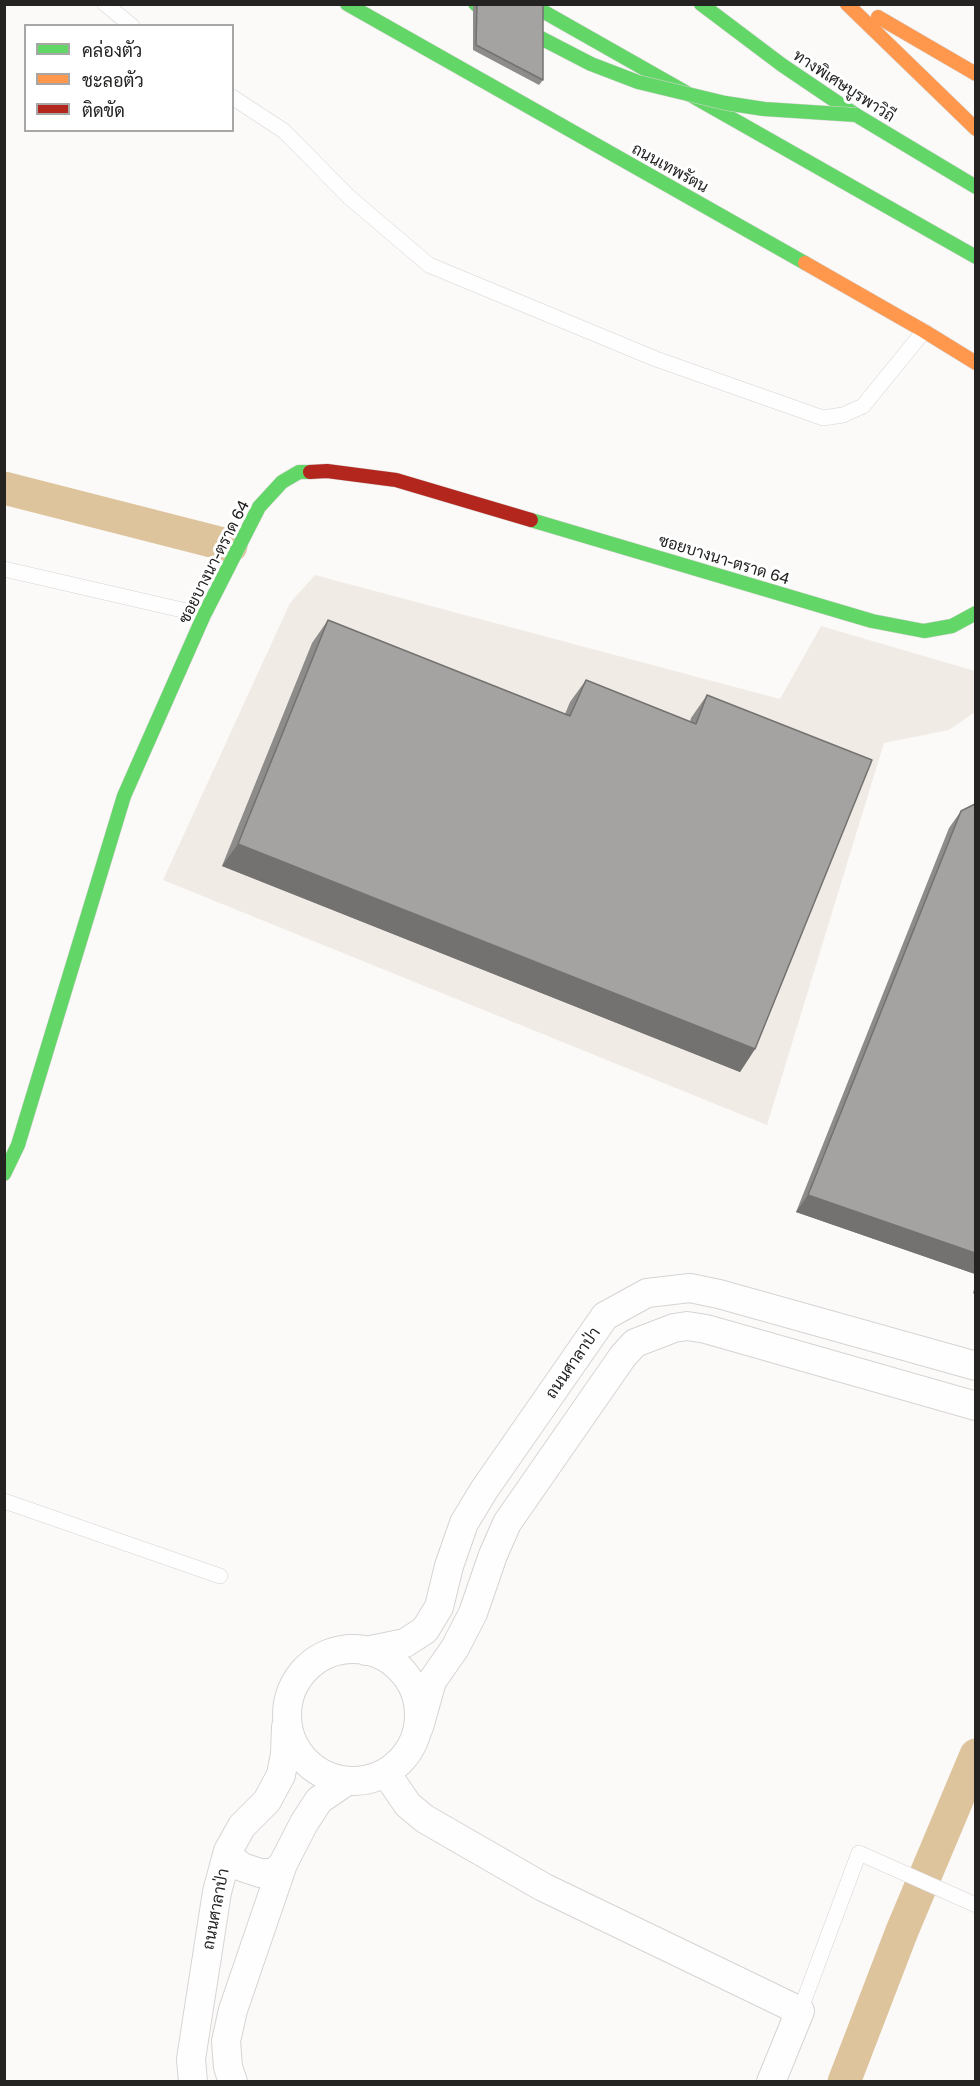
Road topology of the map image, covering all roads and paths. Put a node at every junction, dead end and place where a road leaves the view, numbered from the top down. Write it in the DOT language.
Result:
graph roads {
  1 [pos="105,4"];
  2 [pos="347,4"];
  3 [pos="475,4"];
  4 [pos="530,4"];
  5 [pos="700,4"];
  6 [pos="847,4"];
  7 [pos="856,4"];
  8 [pos="130,24"];
  9 [pos="975,74"];
  10 [pos="234,98"];
  11 [pos="856,115"];
  12 [pos="975,129"];
  13 [pos="975,187"];
  14 [pos="975,257"];
  15 [pos="924,331"];
  16 [pos="975,363"];
  17 [pos="4,569"];
  18 [pos="975,613"];
  19 [pos="204,615"];
  20 [pos="11,1142"];
  21 [pos="4,1173"];
  22 [pos="975,1366"];
  23 [pos="975,1406"];
  24 [pos="4,1501"];
  25 [pos="220,1576"];
  26 [pos="366,1650"];
  27 [pos="286,1717"];
  28 [pos="419,1727"];
  29 [pos="386,1773"];
  30 [pos="347,1781"];
  31 [pos="227,1855"];
  32 [pos="284,1864"];
  33 [pos="975,1905"];
  34 [pos="800,2010"];
  35 [pos="193,2082"];
  36 [pos="233,2082"];
  37 [pos="771,2082"];
  1 -- 8 [label="lane"];
  2 -- 15 [label="main road, ถนนเทพรัตน"];
  3 -- 11 [label="main road, bridge"];
  4 -- 14 [label="main road"];
  5 -- 11 [label="main road, ทางพิเศษบูรพาวิถี"];
  6 -- 12 [label="main road"];
  7 -- 9 [label="main road"];
  10 -- 15 [label="lane"];
  11 -- 13 [label="main road, ทางพิเศษบูรพาวิถี"];
  15 -- 16 [label="main road, ถนนเทพรัตน"];
  17 -- 19 [label="lane"];
  18 -- 19 [label="main road, ซอยบางนา-ตราด 64"];
  19 -- 20 [label="main road, ซอยบางนา-ตราด 64"];
  20 -- 21 [label="main road, ซอยบางนา-ตราด 64"];
  22 -- 26 [label="street, ถนนศาลาป่า"];
  23 -- 28 [label="street, ถนนศาลาป่า"];
  24 -- 25 [label="lane"];
  26 -- 27 [label="street, ถนนศาลาป่า"];
  26 -- 28 [label="street, ถนนศาลาป่า"];
  27 -- 30 [label="street, ถนนศาลาป่า"];
  27 -- 31 [label="street, ถนนศาลาป่า"];
  28 -- 29 [label="street, ถนนศาลาป่า"];
  29 -- 30 [label="street, ถนนศาลาป่า"];
  29 -- 34 [label="street"];
  30 -- 32 [label="street, ถนนศาลาป่า"];
  31 -- 32 [label="street"];
  31 -- 35 [label="street, ถนนศาลาป่า"];
  32 -- 36 [label="street, ถนนศาลาป่า"];
  33 -- 34 [label="lane"];
  34 -- 37 [label="street"];
}
